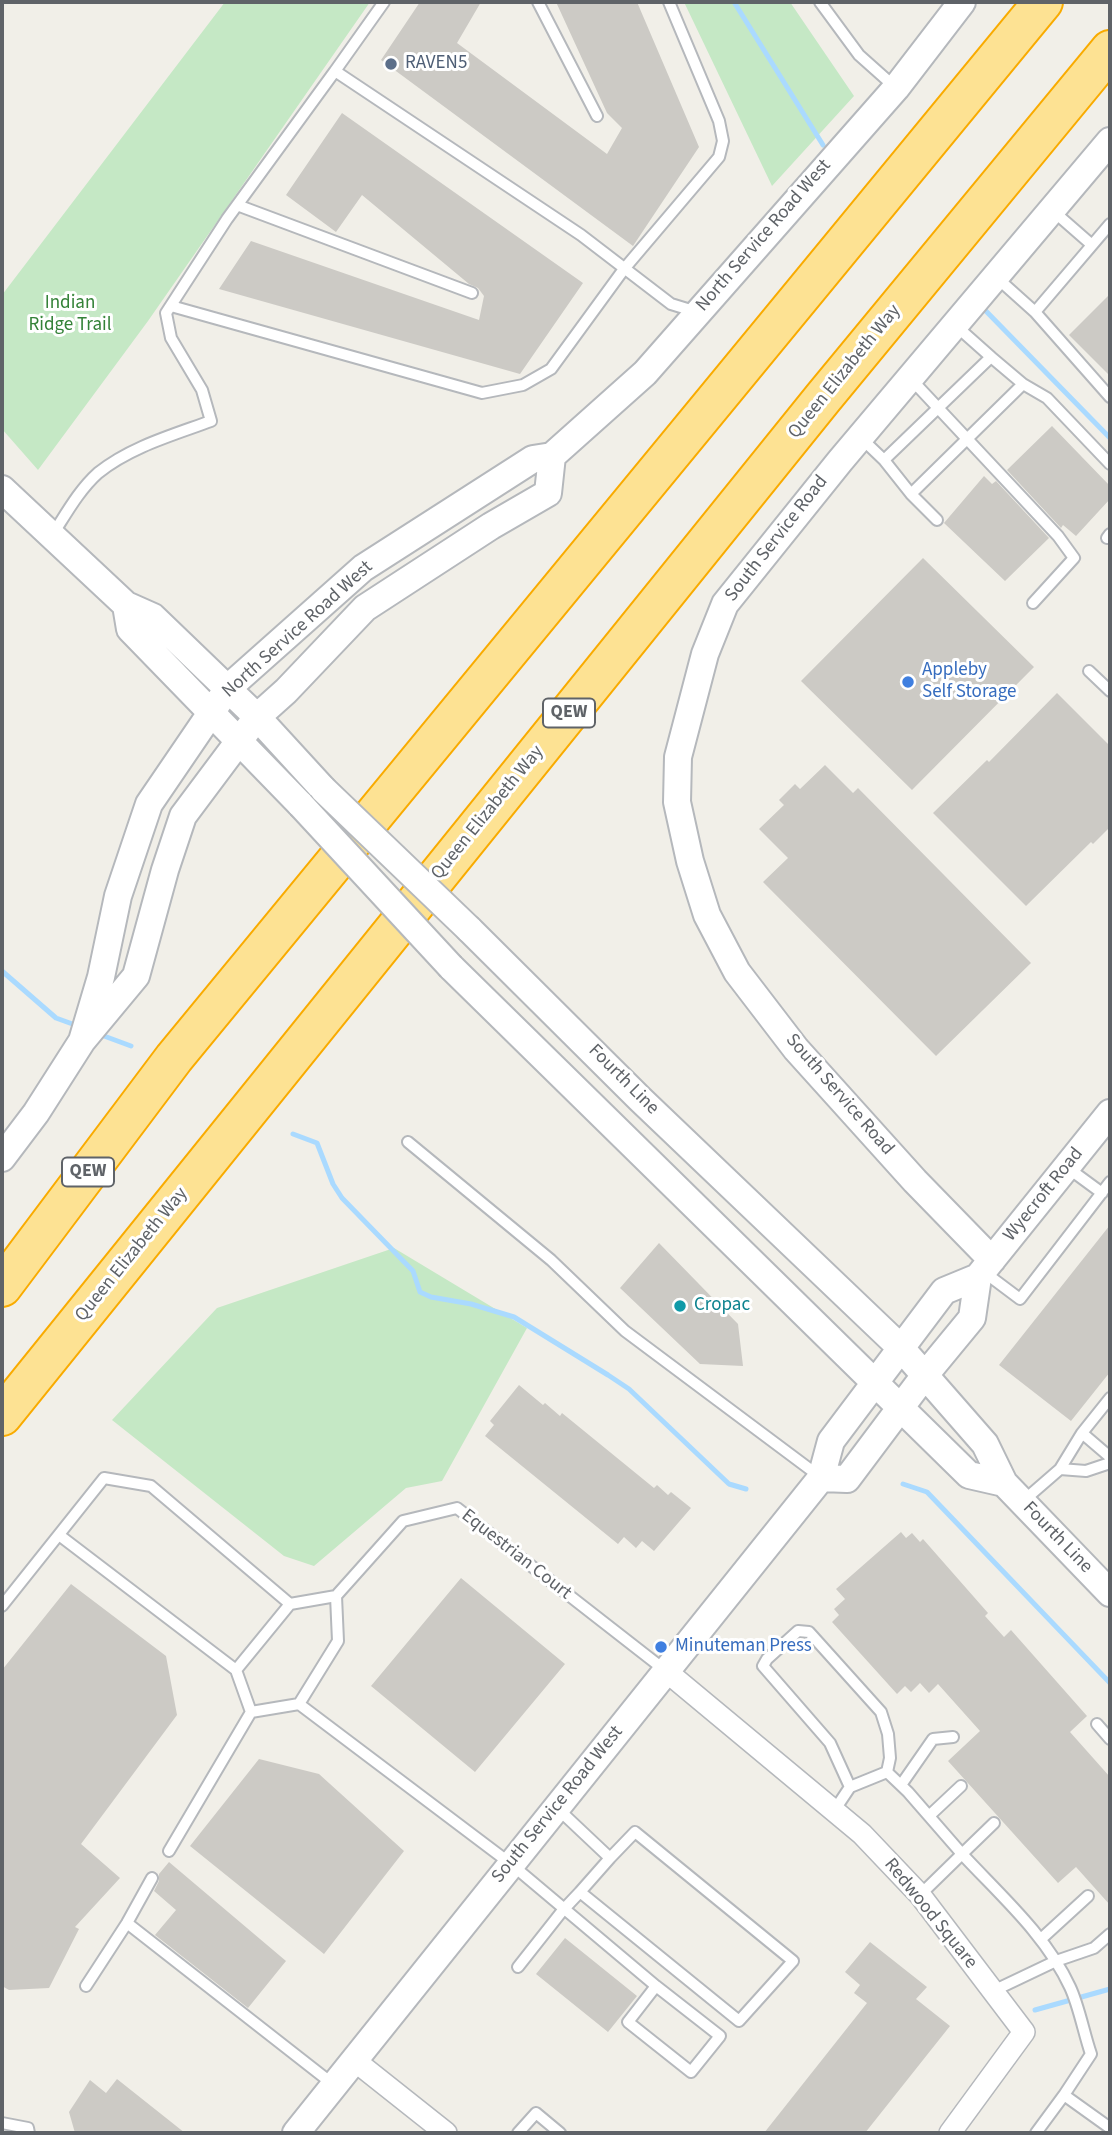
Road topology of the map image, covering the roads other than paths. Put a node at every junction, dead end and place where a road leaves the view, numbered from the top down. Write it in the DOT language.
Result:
graph roads {
  1 [pos="384,2"];
  2 [pos="538,2"];
  3 [pos="669,2"];
  4 [pos="820,2"];
  5 [pos="962,2"];
  6 [pos="1043,2"];
  7 [pos="1110,50"];
  8 [pos="335,71"];
  9 [pos="896,88"];
  10 [pos="597,116"];
  11 [pos="1110,141"];
  12 [pos="237,205"];
  13 [pos="1052,210"];
  14 [pos="1110,224"];
  15 [pos="1092,245"];
  16 [pos="624,269"];
  17 [pos="996,276"];
  18 [pos="472,293"];
  19 [pos="170,306"];
  20 [pos="696,312"];
  21 [pos="1035,312"];
  22 [pos="955,325"];
  23 [pos="992,357"];
  24 [pos="910,378"];
  25 [pos="1023,384"];
  26 [pos="1110,397"];
  27 [pos="937,408"];
  28 [pos="860,437"];
  29 [pos="968,439"];
  30 [pos="552,456"];
  31 [pos="884,460"];
  32 [pos="1110,464"];
  33 [pos="2,489"];
  34 [pos="911,494"];
  35 [pos="937,520"];
  36 [pos="51,536"];
  37 [pos="1033,603"];
  38 [pos="126,605"];
  39 [pos="1089,671"];
  40 [pos="228,688"];
  41 [pos="1110,691"];
  42 [pos="211,713"];
  43 [pos="257,717"];
  44 [pos="238,741"];
  45 [pos="82,1041"];
  46 [pos="1110,1114"];
  47 [pos="408,1142"];
  48 [pos="2,1158"];
  49 [pos="1067,1167"];
  50 [pos="1110,1182"];
  51 [pos="1102,1193"];
  52 [pos="984,1269"];
  53 [pos="2,1287"];
  54 [pos="901,1348"];
  55 [pos="925,1375"];
  56 [pos="32,1379"];
  57 [pos="875,1382"];
  58 [pos="1110,1398"];
  59 [pos="901,1408"];
  60 [pos="2,1416"];
  61 [pos="1082,1433"];
  62 [pos="2,1441"];
  63 [pos="1110,1457"];
  64 [pos="1110,1463"];
  65 [pos="1059,1469"];
  66 [pos="821,1478"];
  67 [pos="1004,1483"];
  68 [pos="1022,1502"];
  69 [pos="59,1535"];
  70 [pos="1110,1593"];
  71 [pos="336,1596"];
  72 [pos="290,1604"];
  73 [pos="2,1606"];
  74 [pos="236,1670"];
  75 [pos="666,1671"];
  76 [pos="299,1704"];
  77 [pos="251,1712"];
  78 [pos="1097,1724"];
  79 [pos="954,1737"];
  80 [pos="1110,1739"];
  81 [pos="887,1772"];
  82 [pos="901,1785"];
  83 [pos="961,1786"];
  84 [pos="850,1787"];
  85 [pos="557,1808"];
  86 [pos="834,1811"];
  87 [pos="929,1816"];
  88 [pos="994,1823"];
  89 [pos="169,1851"];
  90 [pos="962,1854"];
  91 [pos="610,1858"];
  92 [pos="511,1864"];
  93 [pos="152,1878"];
  94 [pos="580,1892"];
  95 [pos="920,1895"];
  96 [pos="1088,1896"];
  97 [pos="563,1910"];
  98 [pos="127,1923"];
  99 [pos="1110,1934"];
  100 [pos="1041,1939"];
  101 [pos="1056,1961"];
  102 [pos="518,1967"];
  103 [pos="86,1986"];
  104 [pos="656,1986"];
  105 [pos="993,1992"];
  106 [pos="354,2060"];
  107 [pos="334,2086"];
  108 [pos="1065,2095"];
  109 [pos="2,2123"];
  110 [pos="1110,2128"];
  111 [pos="29,2133"];
  112 [pos="296,2133"];
  113 [pos="446,2133"];
  114 [pos="518,2133"];
  115 [pos="560,2133"];
  116 [pos="950,2133"];
  117 [pos="1037,2133"];
  1 -- 8 [label="lane"];
  2 -- 10 [label="lane"];
  3 -- 16 [label="lane"];
  4 -- 9 [label="lane"];
  5 -- 9 [label="street, North Service Road West"];
  6 -- 53 [label="highway, QEW"];
  7 -- 56 [label="highway, Queen Elizabeth Way / QEW"];
  8 -- 12 [label="lane"];
  8 -- 16 [label="lane"];
  9 -- 20 [label="street, North Service Road West"];
  11 -- 13 [label="street, South Service Road"];
  12 -- 18 [label="lane"];
  12 -- 19 [label="lane"];
  13 -- 15 [label="lane"];
  13 -- 17 [label="street, South Service Road"];
  14 -- 15 [label="lane"];
  15 -- 21 [label="lane"];
  16 -- 19 [label="lane"];
  16 -- 20 [label="lane"];
  17 -- 21 [label="lane"];
  17 -- 22 [label="street, South Service Road"];
  19 -- 36 [label="lane"];
  20 -- 30 [label="street, North Service Road West"];
  21 -- 26 [label="lane"];
  22 -- 23 [label="lane"];
  22 -- 24 [label="street, South Service Road"];
  23 -- 25 [label="lane"];
  23 -- 27 [label="lane"];
  24 -- 27 [label="lane"];
  24 -- 28 [label="street, South Service Road"];
  25 -- 29 [label="lane"];
  25 -- 32 [label="lane"];
  27 -- 29 [label="lane"];
  27 -- 31 [label="lane"];
  28 -- 31 [label="lane"];
  28 -- 52 [label="street, South Service Road"];
  29 -- 34 [label="lane"];
  29 -- 37 [label="lane"];
  30 -- 40 [label="street, North Service Road West"];
  30 -- 43 [label="street, North Service Road West"];
  31 -- 34 [label="lane"];
  33 -- 36 [label="street"];
  34 -- 35 [label="lane"];
  36 -- 38 [label="street"];
  38 -- 40 [label="street, Fourth Line"];
  38 -- 42 [label="street, Fourth Line"];
  39 -- 41 [label="lane"];
  40 -- 42 [label="street, North Service Road West"];
  40 -- 43 [label="street, Fourth Line"];
  42 -- 44 [label="street, Fourth Line"];
  42 -- 45 [label="street, North Service Road West"];
  43 -- 44 [label="street, North Service Road West"];
  43 -- 54 [label="street, Fourth Line, bridge"];
  44 -- 45 [label="street, North Service Road West"];
  44 -- 57 [label="street, Fourth Line, bridge"];
  45 -- 48 [label="street, North Service Road West"];
  46 -- 49 [label="street, Wyecroft Road"];
  47 -- 66 [label="lane"];
  49 -- 51 [label="lane"];
  49 -- 52 [label="street, Wyecroft Road"];
  50 -- 51 [label="lane"];
  51 -- 52 [label="lane"];
  52 -- 54 [label="street, Wyecroft Road"];
  52 -- 55 [label="street"];
  54 -- 55 [label="street, Fourth Line"];
  54 -- 57 [label="street, Wyecroft Road"];
  55 -- 59 [label="street"];
  55 -- 67 [label="street, Fourth Line"];
  56 -- 60 [label="highway, Queen Elizabeth Way / QEW"];
  56 -- 62 [label="highway"];
  57 -- 59 [label="street, Fourth Line"];
  57 -- 66 [label="street, South Service Road West"];
  58 -- 61 [label="lane"];
  59 -- 66 [label="street"];
  59 -- 67 [label="street, Fourth Line"];
  61 -- 63 [label="lane"];
  61 -- 65 [label="lane"];
  64 -- 65 [label="lane"];
  65 -- 68 [label="lane"];
  66 -- 75 [label="street, South Service Road West"];
  67 -- 68 [label="street, Fourth Line"];
  68 -- 70 [label="street, Fourth Line"];
  69 -- 72 [label="lane"];
  69 -- 73 [label="lane"];
  69 -- 74 [label="lane"];
  71 -- 72 [label="lane"];
  71 -- 75 [label="lane, Equestrian Court"];
  71 -- 76 [label="lane"];
  72 -- 74 [label="lane"];
  74 -- 77 [label="lane"];
  75 -- 85 [label="street, South Service Road West"];
  75 -- 86 [label="street, Redwood Square"];
  76 -- 77 [label="lane"];
  76 -- 92 [label="lane"];
  77 -- 89 [label="lane"];
  78 -- 80 [label="lane"];
  79 -- 82 [label="lane"];
  81 -- 82 [label="lane"];
  81 -- 84 [label="lane"];
  81 -- 84 [label="lane"];
  82 -- 87 [label="lane"];
  83 -- 87 [label="lane"];
  84 -- 86 [label="lane"];
  85 -- 91 [label="lane"];
  85 -- 92 [label="street, South Service Road West"];
  86 -- 95 [label="street, Redwood Square"];
  87 -- 90 [label="lane"];
  88 -- 90 [label="lane"];
  90 -- 95 [label="lane"];
  90 -- 100 [label="lane"];
  91 -- 94 [label="lane"];
  91 -- 94 [label="lane"];
  92 -- 97 [label="lane"];
  92 -- 106 [label="street, South Service Road West"];
  93 -- 98 [label="lane"];
  94 -- 97 [label="lane"];
  95 -- 105 [label="street, Redwood Square"];
  96 -- 100 [label="lane"];
  97 -- 102 [label="lane"];
  97 -- 104 [label="lane"];
  98 -- 103 [label="lane"];
  98 -- 107 [label="lane"];
  99 -- 101 [label="lane"];
  100 -- 101 [label="lane"];
  101 -- 105 [label="lane"];
  101 -- 108 [label="lane"];
  104 -- 104 [label="lane"];
  105 -- 116 [label="street, Redwood Square"];
  106 -- 107 [label="street, South Service Road West"];
  106 -- 113 [label="street"];
  107 -- 112 [label="street, South Service Road West"];
  108 -- 110 [label="lane"];
  108 -- 117 [label="lane"];
  109 -- 111 [label="lane"];
  114 -- 115 [label="lane"];
}
